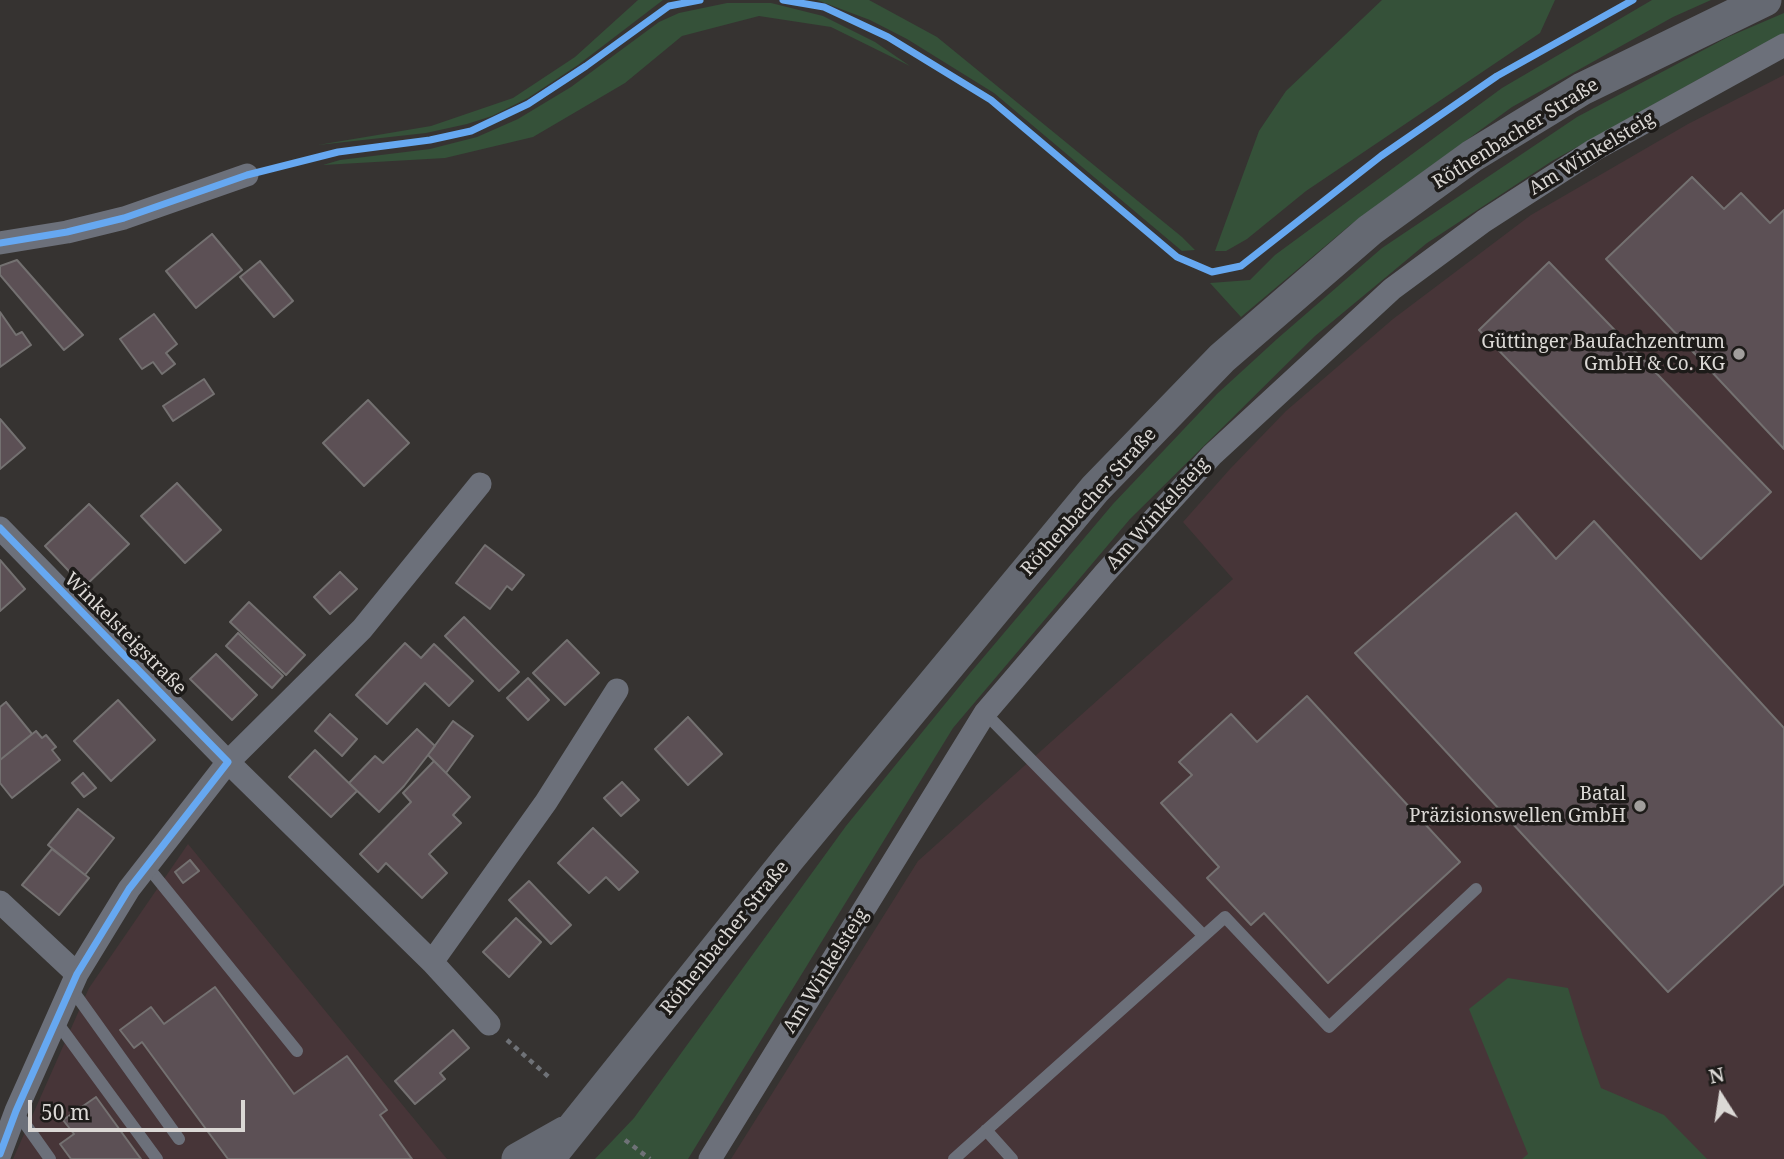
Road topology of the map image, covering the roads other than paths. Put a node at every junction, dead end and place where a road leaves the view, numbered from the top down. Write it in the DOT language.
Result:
graph roads {
  1 [pos="1765,0"];
  2 [pos="1784,45"];
  3 [pos="247,175"];
  4 [pos="0,243"];
  5 [pos="480,484"];
  6 [pos="0,528"];
  7 [pos="617,690"];
  8 [pos="985,713"];
  9 [pos="228,762"];
  10 [pos="146,866"];
  11 [pos="1476,890"];
  12 [pos="0,902"];
  13 [pos="1204,936"];
  14 [pos="432,962"];
  15 [pos="74,981"];
  16 [pos="56,1020"];
  17 [pos="489,1024"];
  18 [pos="297,1051"];
  19 [pos="16,1111"];
  20 [pos="575,1126"];
  21 [pos="986,1130"];
  22 [pos="179,1139"];
  23 [pos="0,1154"];
  24 [pos="50,1159"];
  25 [pos="157,1159"];
  26 [pos="518,1159"];
  27 [pos="548,1159"];
  28 [pos="573,1159"];
  29 [pos="710,1159"];
  30 [pos="954,1159"];
  31 [pos="1012,1159"];
  1 -- 20 [label="main road, Röthenbacher Straße"];
  2 -- 8 [label="street, Am Winkelsteig"];
  3 -- 4 [label="street"];
  5 -- 9 [label="street"];
  6 -- 9 [label="street, Winkelsteigstraße"];
  7 -- 14 [label="street"];
  8 -- 13 [label="lane"];
  8 -- 29 [label="street, Am Winkelsteig"];
  9 -- 10 [label="street"];
  9 -- 14 [label="street, Winkelsteigstraße"];
  10 -- 15 [label="street"];
  10 -- 18 [label="lane"];
  11 -- 13 [label="lane"];
  12 -- 15 [label="street"];
  13 -- 21 [label="lane"];
  14 -- 17 [label="street, Winkelsteigstraße"];
  15 -- 16 [label="street"];
  15 -- 22 [label="lane"];
  16 -- 19 [label="street"];
  16 -- 25 [label="lane"];
  19 -- 23 [label="street"];
  19 -- 24 [label="lane"];
  20 -- 26 [label="main road"];
  20 -- 27 [label="main road, Röthenbacher Straße"];
  20 -- 28 [label="main road"];
  21 -- 30 [label="lane"];
  21 -- 31 [label="lane"];
}
